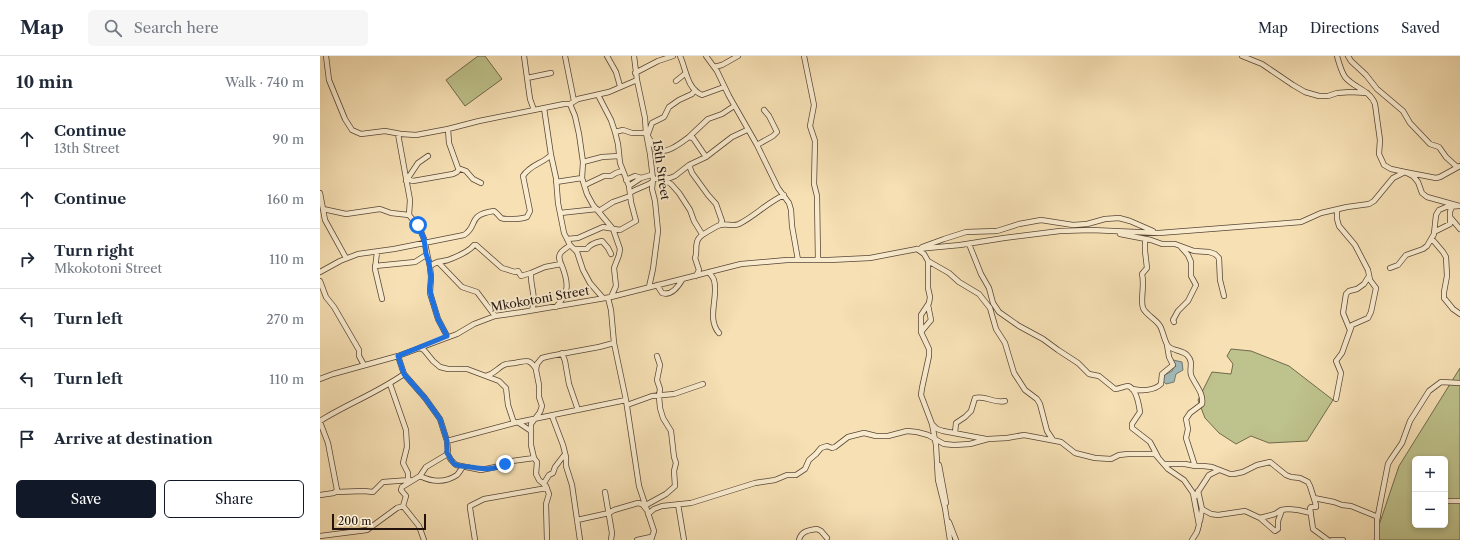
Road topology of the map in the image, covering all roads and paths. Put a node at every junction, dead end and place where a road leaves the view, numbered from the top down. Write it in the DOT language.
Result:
graph roads {
  1 [pos="326,56"];
  2 [pos="524,56"];
  3 [pos="565,56"];
  4 [pos="607,56"];
  5 [pos="634,56"];
  6 [pos="673,56"];
  7 [pos="680,56"];
  8 [pos="706,56"];
  9 [pos="738,56"];
  10 [pos="804,56"];
  11 [pos="1242,56"];
  12 [pos="1337,56"];
  13 [pos="1348,56"];
  14 [pos="714,68"];
  15 [pos="551,73"];
  16 [pos="636,73"];
  17 [pos="686,74"];
  18 [pos="527,78"];
  19 [pos="636,80"];
  20 [pos="676,81"];
  21 [pos="620,86"];
  22 [pos="724,87"];
  23 [pos="695,90"];
  24 [pos="1369,94"];
  25 [pos="598,95"];
  26 [pos="572,103"];
  27 [pos="734,106"];
  28 [pos="544,108"];
  29 [pos="534,110"];
  30 [pos="764,110"];
  31 [pos="448,129"];
  32 [pos="747,130"];
  33 [pos="615,132"];
  34 [pos="398,134"];
  35 [pos="647,135"];
  36 [pos="689,137"];
  37 [pos="757,145"];
  38 [pos="428,156"];
  39 [pos="551,156"];
  40 [pos="619,156"];
  41 [pos="706,157"];
  42 [pos="582,162"];
  43 [pos="689,165"];
  44 [pos="1459,166"];
  45 [pos="459,169"];
  46 [pos="622,171"];
  47 [pos="1405,172"];
  48 [pos="582,178"];
  49 [pos="641,178"];
  50 [pos="652,179"];
  51 [pos="662,179"];
  52 [pos="406,180"];
  53 [pos="626,180"];
  54 [pos="556,182"];
  55 [pos="481,183"];
  56 [pos="585,184"];
  57 [pos="629,186"];
  58 [pos="320,193"];
  59 [pos="630,194"];
  60 [pos="784,195"];
  61 [pos="1452,206"];
  62 [pos="1460,206"];
  63 [pos="323,209"];
  64 [pos="598,210"];
  65 [pos="1337,210"];
  66 [pos="560,213"];
  67 [pos="409,215"];
  68 [pos="1450,217"];
  69 [pos="720,225"];
  70 [pos="613,229"];
  71 [pos="1460,229"];
  72 [pos="1114,232"];
  73 [pos="1434,232"];
  74 [pos="1159,233"];
  75 [pos="702,234"];
  76 [pos="567,239"];
  77 [pos="1145,239"];
  78 [pos="1432,239"];
  79 [pos="425,243"];
  80 [pos="969,244"];
  81 [pos="570,245"];
  82 [pos="1180,246"];
  83 [pos="576,249"];
  84 [pos="916,249"];
  85 [pos="377,252"];
  86 [pos="426,254"];
  87 [pos="611,254"];
  88 [pos="346,258"];
  89 [pos="798,260"];
  90 [pos="818,260"];
  91 [pos="928,261"];
  92 [pos="438,262"];
  93 [pos="561,264"];
  94 [pos="375,266"];
  95 [pos="430,267"];
  96 [pos="1390,268"];
  97 [pos="320,272"];
  98 [pos="708,272"];
  99 [pos="530,273"];
  100 [pos="698,275"];
  101 [pos="1369,276"];
  102 [pos="682,280"];
  103 [pos="320,281"];
  104 [pos="657,285"];
  105 [pos="616,286"];
  106 [pos="649,287"];
  107 [pos="624,294"];
  108 [pos="1224,296"];
  109 [pos="607,298"];
  110 [pos="382,299"];
  111 [pos="928,305"];
  112 [pos="556,307"];
  113 [pos="532,310"];
  114 [pos="1460,314"];
  115 [pos="495,316"];
  116 [pos="1174,322"];
  117 [pos="1350,330"];
  118 [pos="922,332"];
  119 [pos="719,333"];
  120 [pos="447,336"];
  121 [pos="614,343"];
  122 [pos="1167,345"];
  123 [pos="420,348"];
  124 [pos="562,353"];
  125 [pos="398,356"];
  126 [pos="657,356"];
  127 [pos="364,365"];
  128 [pos="536,369"];
  129 [pos="404,374"];
  130 [pos="486,376"];
  131 [pos="320,379"];
  132 [pos="390,384"];
  133 [pos="703,384"];
  134 [pos="1460,384"];
  135 [pos="1132,389"];
  136 [pos="659,396"];
  137 [pos="1336,399"];
  138 [pos="1005,401"];
  139 [pos="626,402"];
  140 [pos="578,410"];
  141 [pos="552,416"];
  142 [pos="534,420"];
  143 [pos="320,422"];
  144 [pos="516,423"];
  145 [pos="932,424"];
  146 [pos="531,431"];
  147 [pos="955,433"];
  148 [pos="935,438"];
  149 [pos="988,439"];
  150 [pos="1053,440"];
  151 [pos="447,441"];
  152 [pos="447,453"];
  153 [pos="565,454"];
  154 [pos="937,457"];
  155 [pos="1158,457"];
  156 [pos="534,458"];
  157 [pos="1164,464"];
  158 [pos="1195,466"];
  159 [pos="463,467"];
  160 [pos="1219,470"];
  161 [pos="420,476"];
  162 [pos="408,480"];
  163 [pos="414,480"];
  164 [pos="544,483"];
  165 [pos="547,488"];
  166 [pos="1198,491"];
  167 [pos="336,492"];
  168 [pos="605,492"];
  169 [pos="320,496"];
  170 [pos="1194,498"];
  171 [pos="1314,498"];
  172 [pos="1448,500"];
  173 [pos="1460,501"];
  174 [pos="678,504"];
  175 [pos="403,506"];
  176 [pos="646,507"];
  177 [pos="1202,509"];
  178 [pos="1282,510"];
  179 [pos="609,513"];
  180 [pos="1311,513"];
  181 [pos="648,514"];
  182 [pos="1378,517"];
  183 [pos="1260,518"];
  184 [pos="577,520"];
  185 [pos="1199,525"];
  186 [pos="320,536"];
  187 [pos="827,538"];
  188 [pos="652,539"];
  189 [pos="424,540"];
  190 [pos="475,540"];
  191 [pos="547,540"];
  192 [pos="580,540"];
  193 [pos="611,540"];
  194 [pos="637,540"];
  195 [pos="684,540"];
  196 [pos="799,540"];
  197 [pos="950,540"];
  198 [pos="957,540"];
  199 [pos="1192,540"];
  200 [pos="1328,540"];
  201 [pos="1332,540"];
  202 [pos="1343,540"];
  203 [pos="1377,540"];
  1 -- 34 [label="street"];
  2 -- 18 [label="street"];
  3 -- 26 [label="street"];
  4 -- 21 [label="street"];
  5 -- 16 [label="street, 15th Street"];
  6 -- 16 [label="street"];
  7 -- 17 [label="street"];
  8 -- 14 [label="street"];
  9 -- 14 [label="street"];
  10 -- 90 [label="street"];
  11 -- 24 [label="street"];
  12 -- 24 [label="street"];
  13 -- 44 [label="street"];
  14 -- 22 [label="street"];
  15 -- 18 [label="street"];
  16 -- 19 [label="street, 15th Street"];
  17 -- 20 [label="street"];
  17 -- 23 [label="street"];
  18 -- 29 [label="street"];
  19 -- 21 [label="street"];
  19 -- 35 [label="street, 15th Street"];
  21 -- 25 [label="street"];
  22 -- 23 [label="street"];
  22 -- 27 [label="street"];
  23 -- 35 [label="street"];
  24 -- 47 [label="street"];
  25 -- 26 [label="street"];
  25 -- 33 [label="street"];
  26 -- 28 [label="street"];
  26 -- 42 [label="street"];
  27 -- 32 [label="street"];
  27 -- 36 [label="street"];
  28 -- 29 [label="street"];
  28 -- 39 [label="street"];
  29 -- 31 [label="street"];
  30 -- 37 [label="street"];
  31 -- 34 [label="street"];
  31 -- 45 [label="street"];
  32 -- 37 [label="street"];
  32 -- 41 [label="street"];
  33 -- 35 [label="street"];
  33 -- 40 [label="street"];
  34 -- 52 [label="street"];
  35 -- 36 [label="street"];
  35 -- 50 [label="street, 15th Street"];
  36 -- 41 [label="street"];
  37 -- 60 [label="street"];
  38 -- 52 [label="street"];
  39 -- 54 [label="street"];
  39 -- 79 [label="street"];
  40 -- 42 [label="street"];
  40 -- 46 [label="street"];
  41 -- 43 [label="street"];
  42 -- 48 [label="street"];
  43 -- 51 [label="street"];
  43 -- 69 [label="street"];
  44 -- 47 [label="street"];
  45 -- 52 [label="street"];
  45 -- 55 [label="street"];
  46 -- 53 [label="street"];
  46 -- 56 [label="street"];
  47 -- 62 [label="street"];
  47 -- 65 [label="street"];
  48 -- 54 [label="street"];
  48 -- 56 [label="street"];
  49 -- 50 [label="street"];
  49 -- 53 [label="street"];
  49 -- 57 [label="street"];
  50 -- 51 [label="street"];
  50 -- 59 [label="street"];
  50 -- 106 [label="street, 15th Street"];
  51 -- 75 [label="street"];
  52 -- 67 [label="street"];
  53 -- 57 [label="street"];
  54 -- 66 [label="street"];
  56 -- 64 [label="street"];
  57 -- 59 [label="street"];
  58 -- 63 [label="street"];
  59 -- 64 [label="street"];
  59 -- 70 [label="street"];
  60 -- 69 [label="street"];
  60 -- 89 [label="street"];
  61 -- 62 [label="street"];
  61 -- 68 [label="street"];
  61 -- 73 [label="street"];
  63 -- 67 [label="street"];
  63 -- 88 [label="street"];
  64 -- 66 [label="street"];
  64 -- 70 [label="street"];
  65 -- 74 [label="street"];
  65 -- 101 [label="street"];
  66 -- 76 [label="street"];
  67 -- 79 [label="street"];
  68 -- 71 [label="street"];
  68 -- 73 [label="street"];
  69 -- 75 [label="street"];
  70 -- 76 [label="street"];
  70 -- 105 [label="street"];
  72 -- 74 [label="street"];
  72 -- 77 [label="street"];
  72 -- 80 [label="street"];
  73 -- 78 [label="street"];
  74 -- 84 [label="street"];
  75 -- 100 [label="street"];
  76 -- 81 [label="street"];
  77 -- 82 [label="street"];
  77 -- 122 [label="street"];
  78 -- 96 [label="street"];
  78 -- 114 [label="street"];
  79 -- 85 [label="street"];
  79 -- 86 [label="street"];
  80 -- 84 [label="street"];
  80 -- 135 [label="street"];
  81 -- 83 [label="street"];
  81 -- 93 [label="street"];
  82 -- 108 [label="street"];
  82 -- 116 [label="street"];
  83 -- 87 [label="street"];
  83 -- 109 [label="street"];
  84 -- 90 [label="street, Mkokotoni Street"];
  84 -- 91 [label="street"];
  85 -- 88 [label="street"];
  85 -- 94 [label="street"];
  86 -- 94 [label="street"];
  86 -- 95 [label="street"];
  88 -- 97 [label="street"];
  89 -- 90 [label="street, Mkokotoni Street"];
  89 -- 98 [label="street, Mkokotoni Street"];
  91 -- 111 [label="street"];
  91 -- 150 [label="street"];
  92 -- 95 [label="street"];
  92 -- 99 [label="street"];
  92 -- 115 [label="street"];
  93 -- 99 [label="street"];
  93 -- 112 [label="street"];
  94 -- 110 [label="street"];
  95 -- 120 [label="street"];
  98 -- 100 [label="street, Mkokotoni Street"];
  98 -- 119 [label="street"];
  99 -- 113 [label="street"];
  100 -- 102 [label="street, Mkokotoni Street"];
  101 -- 117 [label="street"];
  101 -- 117 [label="street"];
  102 -- 104 [label="street, Mkokotoni Street"];
  102 -- 104 [label="street"];
  103 -- 127 [label="street"];
  104 -- 106 [label="street, Mkokotoni Street"];
  105 -- 107 [label="street"];
  105 -- 109 [label="street"];
  106 -- 107 [label="street, Mkokotoni Street"];
  107 -- 109 [label="street, Mkokotoni Street"];
  109 -- 112 [label="street, Mkokotoni Street"];
  109 -- 121 [label="street"];
  111 -- 118 [label="street"];
  111 -- 118 [label="street"];
  112 -- 113 [label="street, Mkokotoni Street"];
  113 -- 115 [label="street, Mkokotoni Street"];
  115 -- 120 [label="street, Mkokotoni Street"];
  117 -- 137 [label="street"];
  118 -- 145 [label="street"];
  120 -- 123 [label="street, Mkokotoni Street"];
  121 -- 124 [label="street"];
  121 -- 139 [label="street"];
  122 -- 135 [label="street"];
  122 -- 158 [label="street"];
  123 -- 125 [label="street, Mkokotoni Street"];
  123 -- 130 [label="street"];
  124 -- 128 [label="street"];
  124 -- 140 [label="street"];
  125 -- 127 [label="street, Mkokotoni Street"];
  125 -- 129 [label="street"];
  126 -- 136 [label="street"];
  127 -- 131 [label="street, Mkokotoni Street"];
  128 -- 130 [label="street"];
  128 -- 142 [label="street"];
  129 -- 132 [label="street"];
  129 -- 151 [label="street"];
  130 -- 144 [label="street"];
  132 -- 143 [label="street"];
  132 -- 162 [label="street"];
  133 -- 136 [label="street"];
  134 -- 182 [label="street"];
  135 -- 155 [label="street"];
  136 -- 139 [label="street"];
  136 -- 176 [label="street"];
  138 -- 147 [label="street"];
  139 -- 140 [label="street"];
  139 -- 176 [label="street"];
  140 -- 141 [label="street"];
  141 -- 142 [label="street"];
  141 -- 153 [label="street"];
  142 -- 144 [label="street"];
  142 -- 146 [label="street"];
  143 -- 167 [label="street"];
  144 -- 146 [label="street"];
  144 -- 151 [label="street"];
  145 -- 147 [label="street"];
  145 -- 148 [label="street"];
  146 -- 156 [label="street"];
  147 -- 149 [label="street"];
  148 -- 149 [label="street"];
  148 -- 154 [label="street"];
  148 -- 174 [label="street"];
  149 -- 150 [label="street"];
  150 -- 155 [label="street"];
  151 -- 152 [label="street"];
  152 -- 159 [label="street"];
  152 -- 161 [label="street"];
  153 -- 164 [label="street"];
  153 -- 184 [label="street"];
  154 -- 197 [label="street"];
  154 -- 198 [label="street"];
  155 -- 157 [label="street"];
  156 -- 159 [label="street"];
  156 -- 164 [label="street"];
  157 -- 158 [label="street"];
  157 -- 170 [label="street"];
  158 -- 160 [label="street"];
  159 -- 161 [label="street"];
  160 -- 166 [label="street"];
  160 -- 171 [label="street"];
  161 -- 163 [label="street"];
  162 -- 163 [label="street"];
  162 -- 167 [label="street"];
  163 -- 175 [label="street"];
  164 -- 165 [label="street"];
  165 -- 190 [label="street"];
  165 -- 191 [label="street"];
  166 -- 170 [label="street"];
  166 -- 177 [label="street"];
  167 -- 169 [label="street"];
  168 -- 179 [label="street"];
  170 -- 185 [label="street"];
  171 -- 180 [label="street"];
  171 -- 182 [label="street"];
  172 -- 173 [label="street"];
  174 -- 181 [label="street"];
  174 -- 195 [label="street"];
  175 -- 186 [label="street"];
  175 -- 189 [label="street"];
  176 -- 179 [label="street"];
  176 -- 181 [label="street"];
  177 -- 183 [label="street"];
  177 -- 185 [label="street"];
  178 -- 180 [label="street"];
  178 -- 183 [label="street"];
  178 -- 183 [label="street"];
  179 -- 184 [label="street"];
  179 -- 193 [label="street"];
  180 -- 200 [label="street"];
  181 -- 188 [label="street"];
  182 -- 203 [label="street"];
  184 -- 192 [label="street"];
  185 -- 199 [label="street"];
  187 -- 196 [label="street"];
  188 -- 194 [label="street"];
  201 -- 202 [label="street"];
}
